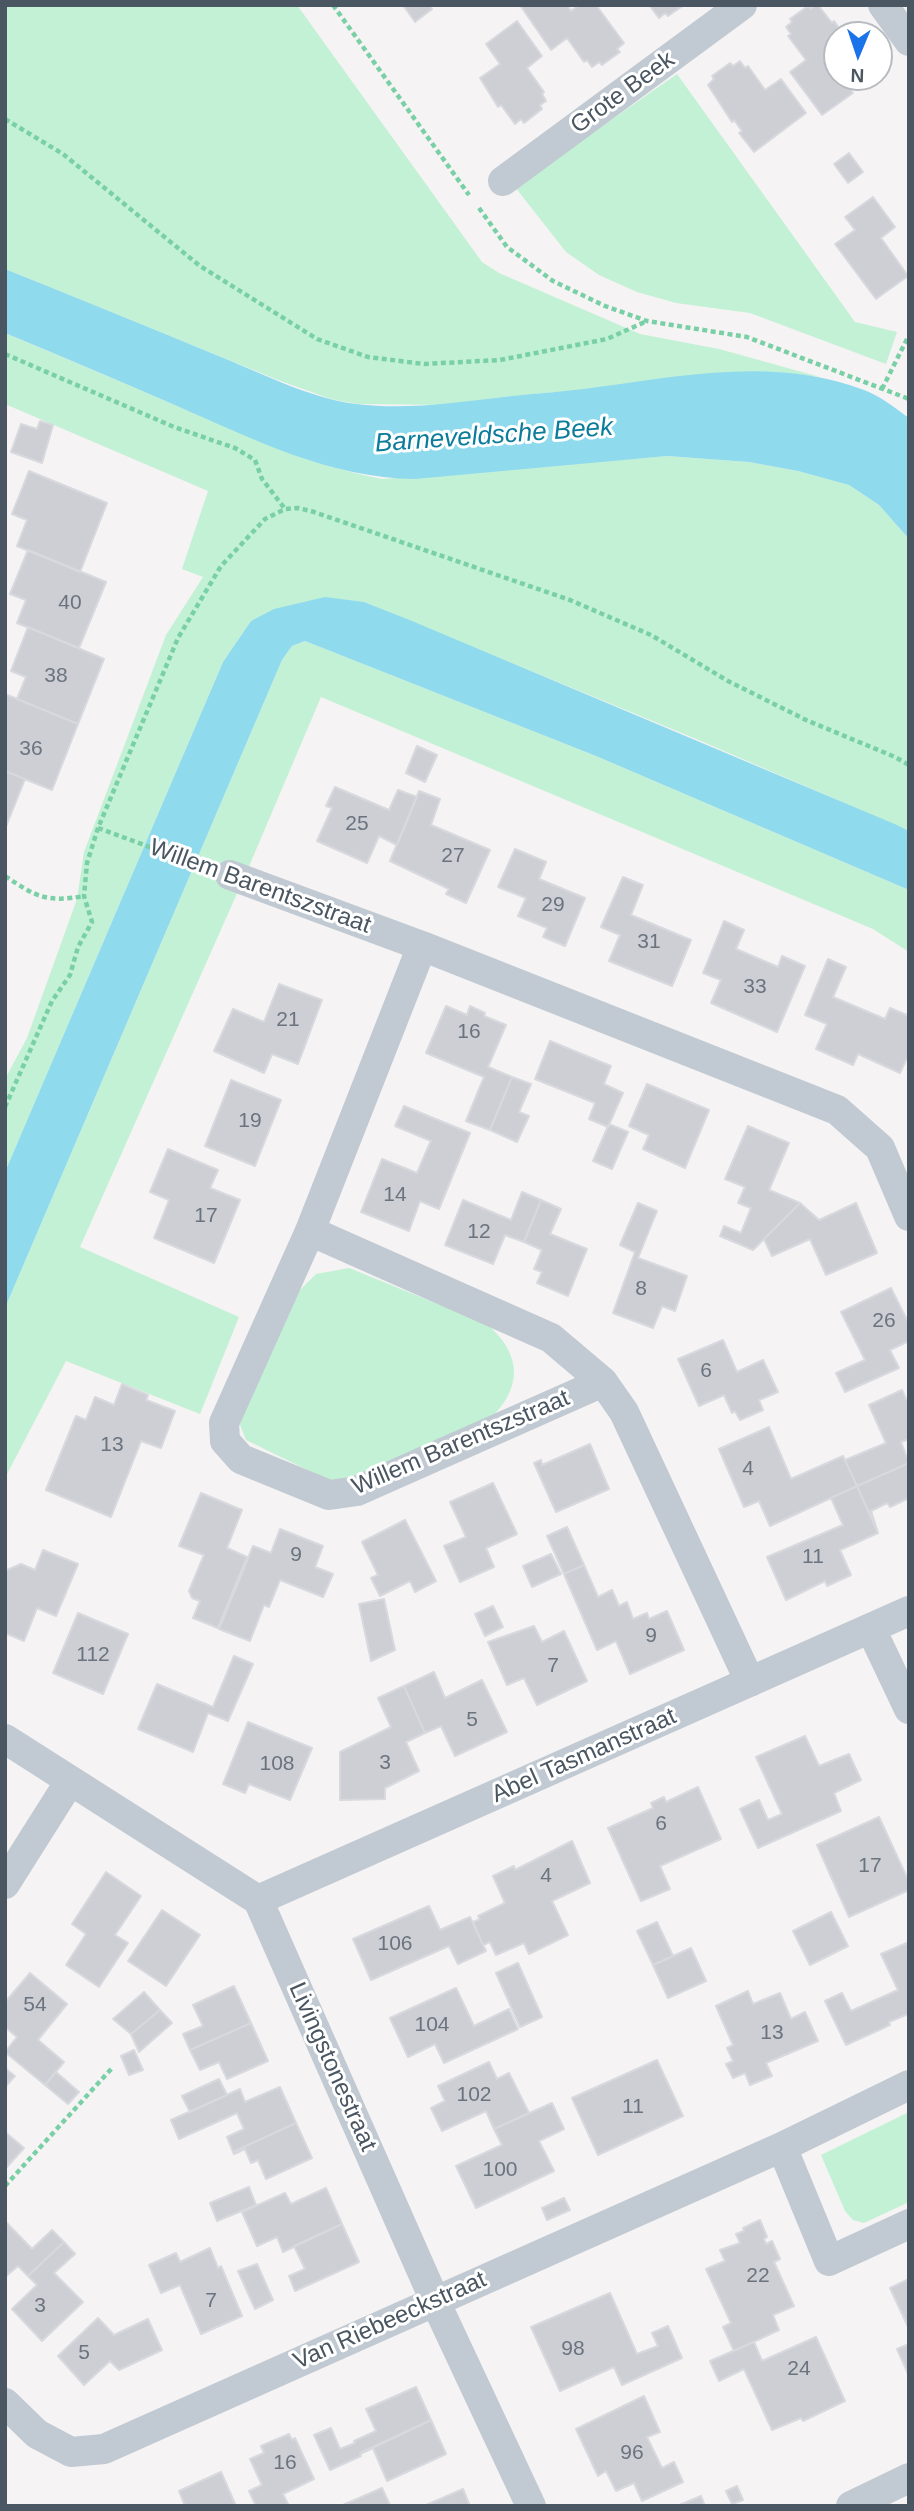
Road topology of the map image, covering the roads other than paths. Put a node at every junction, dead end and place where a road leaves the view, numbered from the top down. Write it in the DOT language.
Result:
graph roads {
  1 [pos="742,5"];
  2 [pos="883,5"];
  3 [pos="909,41"];
  4 [pos="503,181"];
  5 [pos="230,875"];
  6 [pos="422,946"];
  7 [pos="909,1216"];
  8 [pos="310,1231"];
  9 [pos="603,1382"];
  10 [pos="909,1611"];
  11 [pos="871,1629"];
  12 [pos="750,1682"];
  13 [pos="909,1709"];
  14 [pos="5,1739"];
  15 [pos="70,1781"];
  16 [pos="5,1884"];
  17 [pos="258,1900"];
  18 [pos="909,2085"];
  19 [pos="782,2147"];
  20 [pos="909,2224"];
  21 [pos="435,2301"];
  22 [pos="5,2403"];
  23 [pos="909,2477"];
  24 [pos="531,2506"];
  25 [pos="851,2506"];
  1 -- 4 [label="street, Grote Beek"];
  2 -- 3 [label="street"];
  5 -- 6 [label="street, Willem Barentszstraat"];
  6 -- 7 [label="street, Willem Barentszstraat"];
  6 -- 8 [label="street, Willem Barentszstraat"];
  8 -- 9 [label="street, Willem Barentszstraat"];
  8 -- 9 [label="street, Willem Barentszstraat"];
  9 -- 12 [label="street, Willem Barentszstraat"];
  10 -- 11 [label="street, Abel Tasmanstraat"];
  11 -- 12 [label="street, Abel Tasmanstraat"];
  11 -- 13 [label="street"];
  12 -- 17 [label="street, Abel Tasmanstraat"];
  14 -- 15 [label="street"];
  15 -- 16 [label="street"];
  15 -- 17 [label="street"];
  17 -- 21 [label="street, Livingstonestraat"];
  18 -- 19 [label="street, Van Riebeeckstraat"];
  19 -- 20 [label="street"];
  19 -- 21 [label="street, Van Riebeeckstraat"];
  21 -- 22 [label="street, Van Riebeeckstraat"];
  21 -- 24 [label="street, Livingstonestraat"];
  23 -- 25 [label="street"];
}
